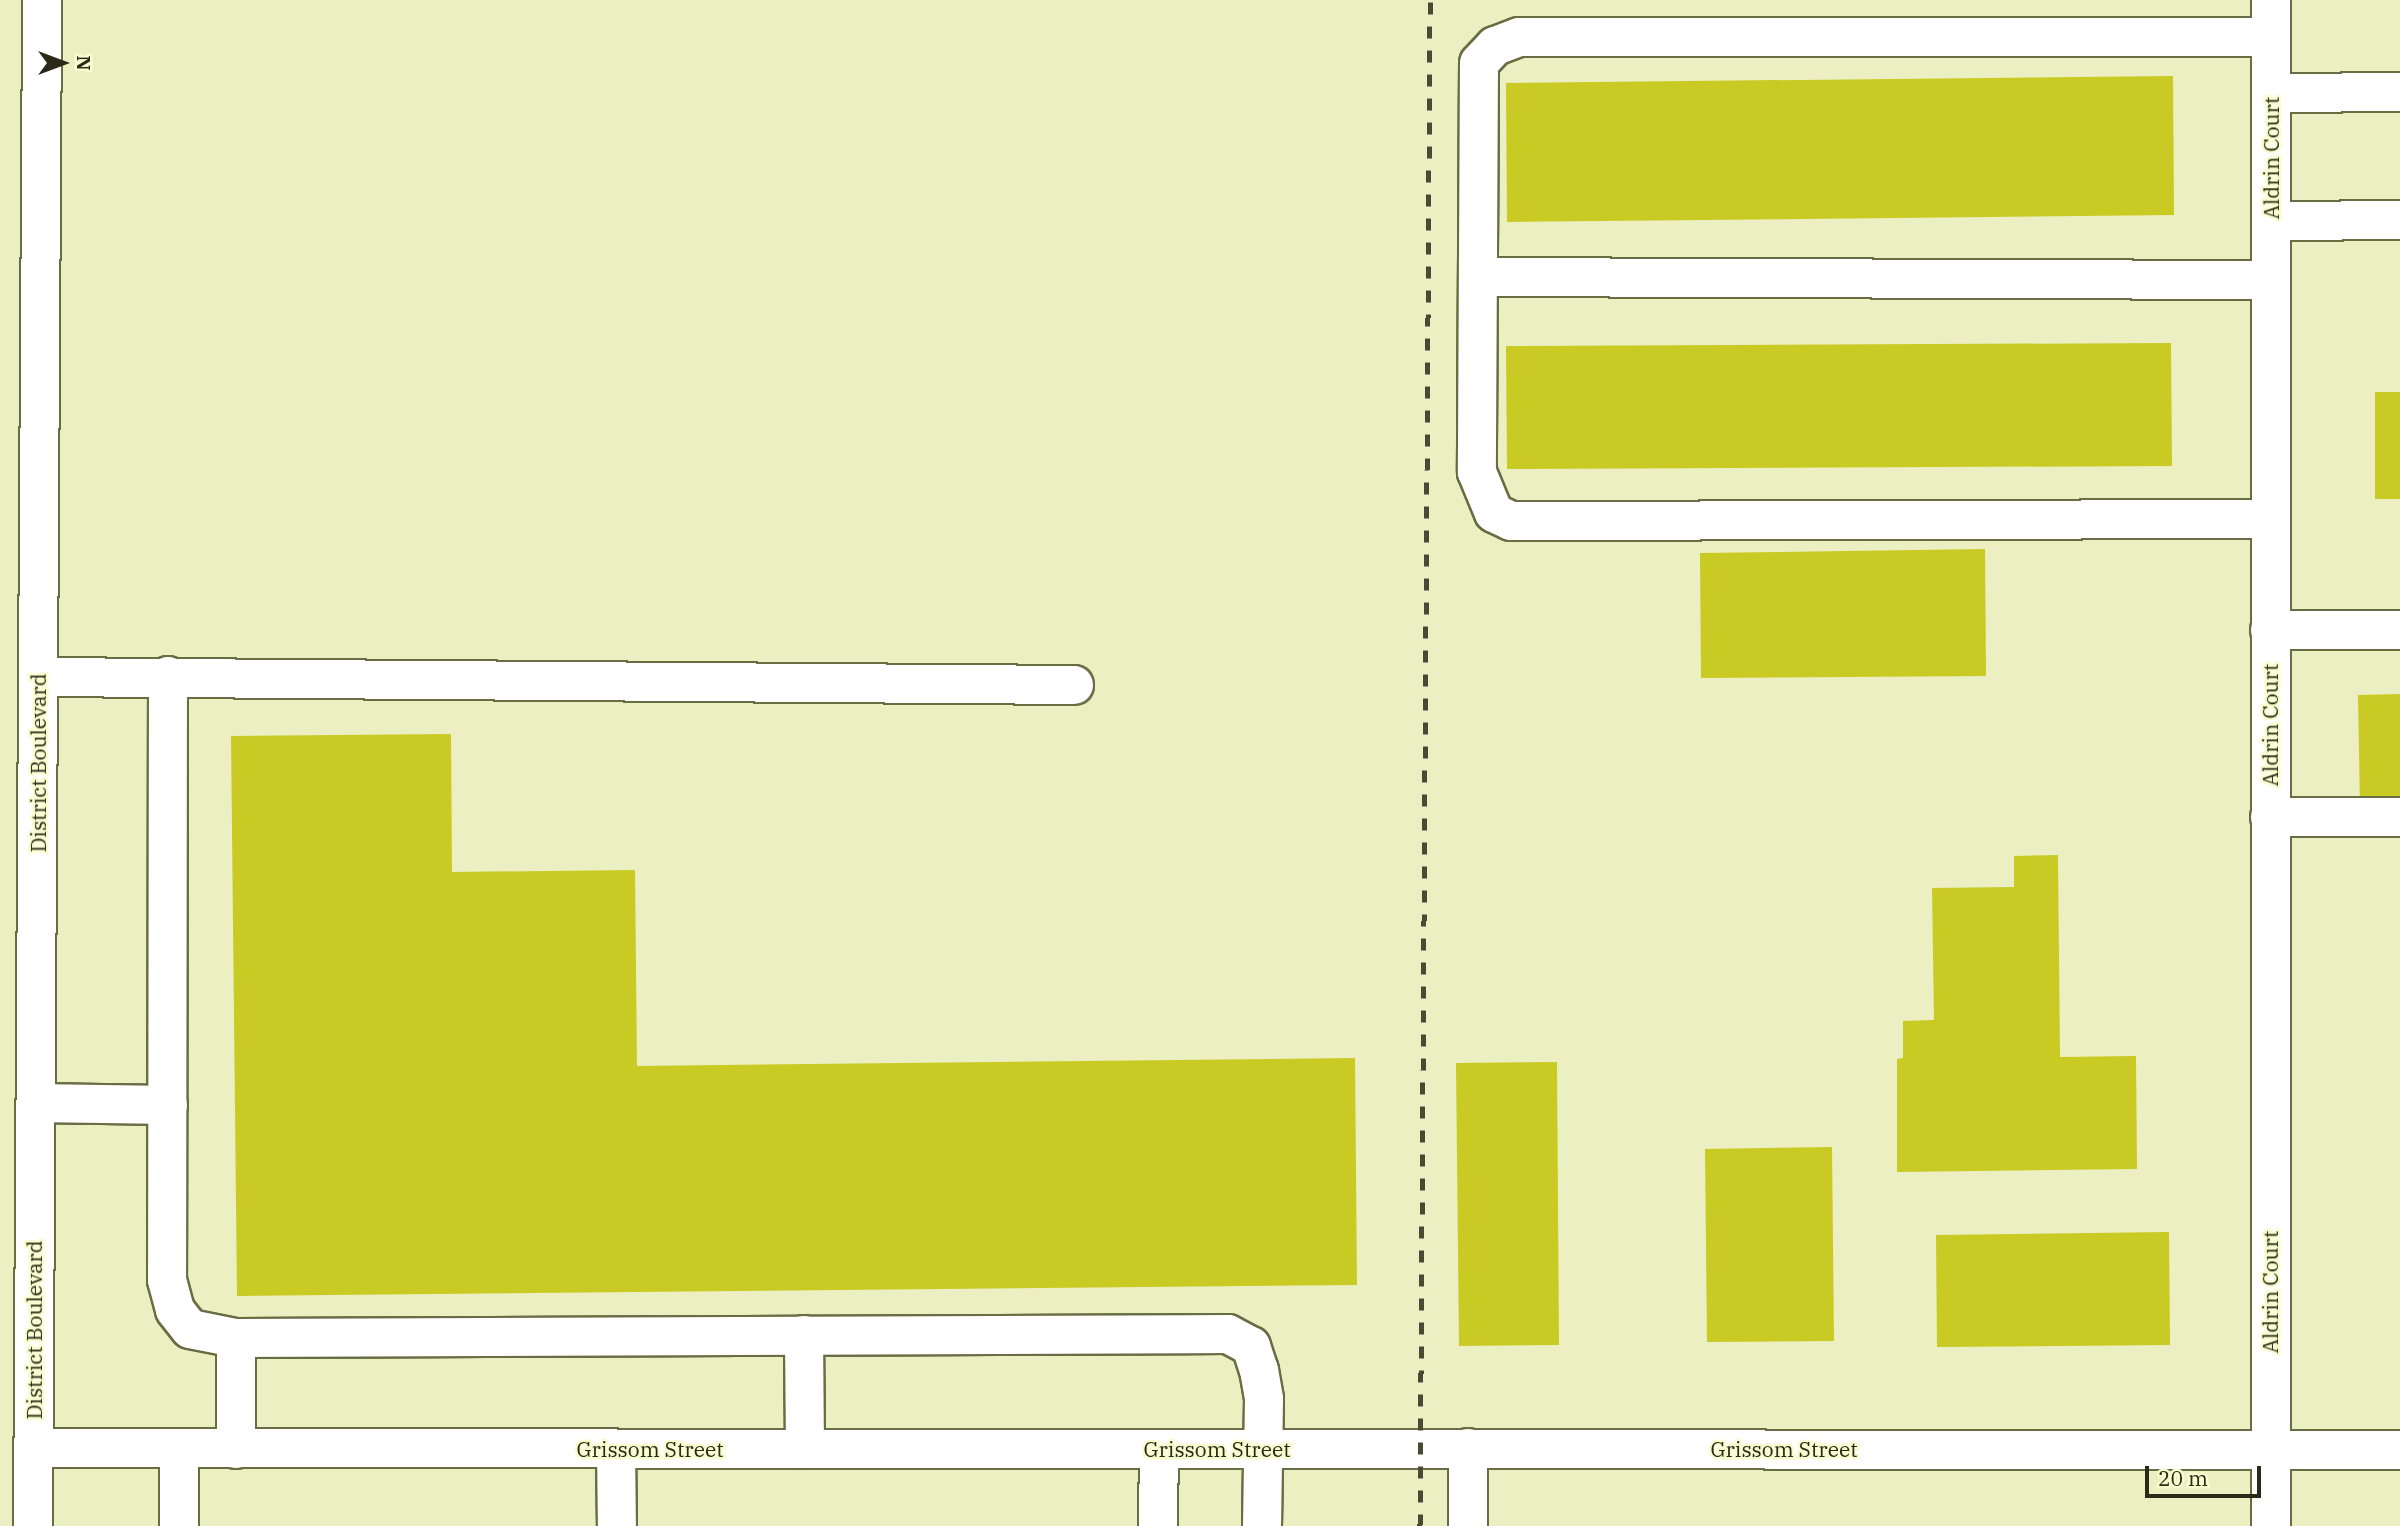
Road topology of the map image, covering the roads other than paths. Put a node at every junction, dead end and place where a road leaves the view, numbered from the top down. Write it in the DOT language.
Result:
graph roads {
  1 [pos="42,0"];
  2 [pos="2271,18"];
  3 [pos="2400,92"];
  4 [pos="2271,93"];
  5 [pos="2271,220"];
  6 [pos="2400,220"];
  7 [pos="1478,277"];
  8 [pos="2271,280"];
  9 [pos="2271,519"];
  10 [pos="2270,630"];
  11 [pos="2400,630"];
  12 [pos="168,676"];
  13 [pos="38,677"];
  14 [pos="1074,685"];
  15 [pos="2270,817"];
  16 [pos="2400,817"];
  17 [pos="36,1103"];
  18 [pos="168,1105"];
  19 [pos="804,1335"];
  20 [pos="236,1338"];
  21 [pos="34,1448"];
  22 [pos="179,1448"];
  23 [pos="1468,1448"];
  24 [pos="236,1449"];
  25 [pos="616,1449"];
  26 [pos="805,1449"];
  27 [pos="1159,1449"];
  28 [pos="1262,1449"];
  29 [pos="2400,1450"];
  30 [pos="2270,1451"];
  31 [pos="33,1526"];
  32 [pos="179,1526"];
  33 [pos="617,1526"];
  34 [pos="1158,1526"];
  35 [pos="1262,1526"];
  36 [pos="1468,1526"];
  37 [pos="2271,1526"];
  1 -- 13 [label="street, District Boulevard"];
  2 -- 4 [label="street, Aldrin Court"];
  2 -- 7 [label="street"];
  3 -- 4 [label="street"];
  4 -- 5 [label="street, Aldrin Court"];
  5 -- 6 [label="street"];
  5 -- 8 [label="street, Aldrin Court"];
  7 -- 8 [label="street"];
  7 -- 9 [label="street"];
  8 -- 9 [label="street, Aldrin Court"];
  9 -- 10 [label="street, Aldrin Court"];
  10 -- 11 [label="street"];
  10 -- 15 [label="street, Aldrin Court"];
  12 -- 13 [label="street"];
  12 -- 14 [label="street"];
  12 -- 18 [label="street"];
  13 -- 17 [label="street, District Boulevard"];
  15 -- 16 [label="street"];
  15 -- 30 [label="street, Aldrin Court"];
  17 -- 18 [label="street"];
  17 -- 21 [label="street, District Boulevard"];
  18 -- 20 [label="street"];
  19 -- 20 [label="street"];
  19 -- 26 [label="street"];
  19 -- 28 [label="street"];
  20 -- 24 [label="street"];
  21 -- 22 [label="street, Grissom Street"];
  21 -- 31 [label="street, District Boulevard"];
  22 -- 24 [label="street, Grissom Street"];
  22 -- 32 [label="street"];
  23 -- 28 [label="street, Grissom Street"];
  23 -- 30 [label="street, Grissom Street"];
  23 -- 36 [label="street"];
  24 -- 25 [label="street, Grissom Street"];
  25 -- 26 [label="street, Grissom Street"];
  25 -- 33 [label="street"];
  26 -- 27 [label="street, Grissom Street"];
  27 -- 28 [label="street, Grissom Street"];
  27 -- 34 [label="street"];
  28 -- 35 [label="street"];
  29 -- 30 [label="street, Grissom Street"];
  30 -- 37 [label="street, Aldrin Court"];
}
